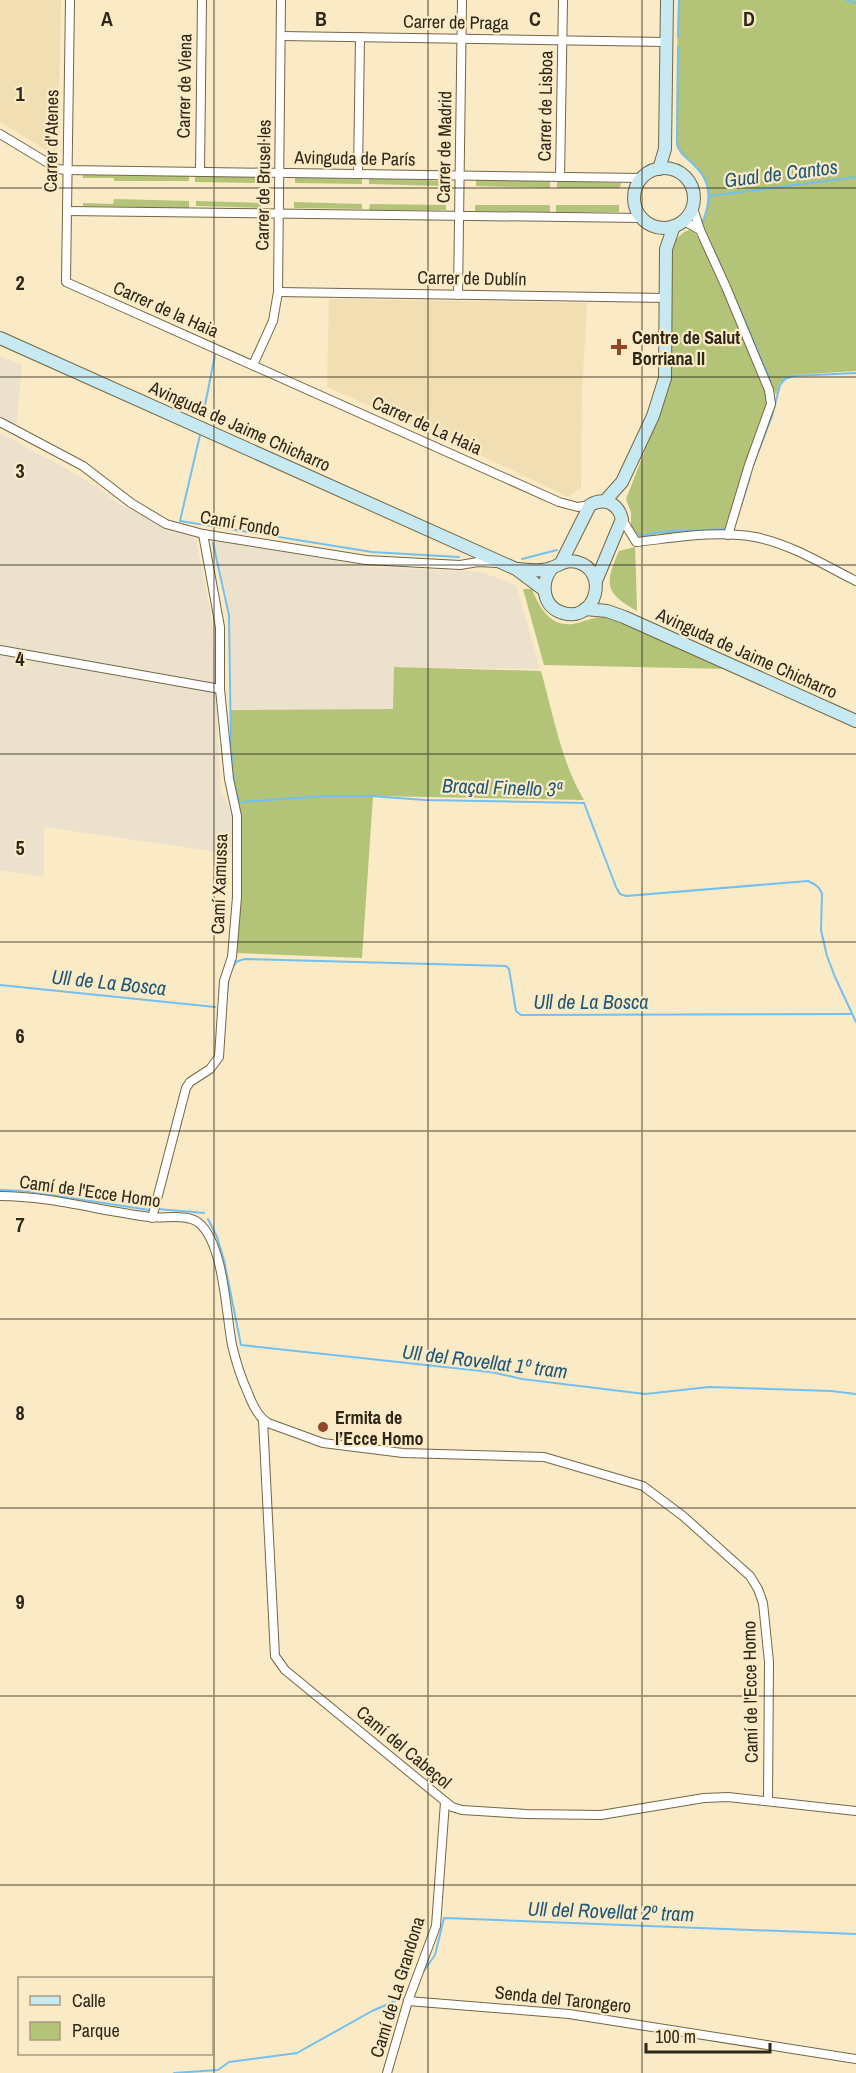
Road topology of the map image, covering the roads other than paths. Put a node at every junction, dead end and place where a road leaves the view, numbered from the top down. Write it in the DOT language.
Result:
graph roads {
  1 [pos="70,0"];
  2 [pos="202,0"];
  3 [pos="281,0"];
  4 [pos="462,0"];
  5 [pos="563,0"];
  6 [pos="667,0"];
  7 [pos="281,36"];
  8 [pos="360,37"];
  9 [pos="462,39"];
  10 [pos="563,40"];
  11 [pos="666,42"];
  12 [pos="0,134"];
  13 [pos="665,149"];
  14 [pos="659,169"];
  15 [pos="68,170"];
  16 [pos="676,170"];
  17 [pos="200,172"];
  18 [pos="279,173"];
  19 [pos="358,174"];
  20 [pos="460,176"];
  21 [pos="560,177"];
  22 [pos="642,178"];
  23 [pos="693,208"];
  24 [pos="67,211"];
  25 [pos="279,214"];
  26 [pos="459,217"];
  27 [pos="642,218"];
  28 [pos="679,224"];
  29 [pos="658,228"];
  30 [pos="700,230"];
  31 [pos="666,249"];
  32 [pos="66,282"];
  33 [pos="278,292"];
  34 [pos="458,295"];
  35 [pos="666,298"];
  36 [pos="0,338"];
  37 [pos="253,365"];
  38 [pos="0,422"];
  39 [pos="622,482"];
  40 [pos="604,501"];
  41 [pos="590,505"];
  42 [pos="620,515"];
  43 [pos="203,534"];
  44 [pos="728,535"];
  45 [pos="503,563"];
  46 [pos="557,566"];
  47 [pos="516,569"];
  48 [pos="856,581"];
  49 [pos="596,585"];
  50 [pos="544,590"];
  51 [pos="585,609"];
  52 [pos="624,617"];
  53 [pos="0,650"];
  54 [pos="220,689"];
  55 [pos="856,722"];
  56 [pos="0,1196"];
  57 [pos="152,1218"];
  58 [pos="263,1420"];
  59 [pos="768,1800"];
  60 [pos="445,1803"];
  61 [pos="856,1811"];
  62 [pos="408,2001"];
  63 [pos="856,2059"];
  64 [pos="387,2073"];
  1 -- 15 [label="street, Carrer d'Atenes"];
  2 -- 17 [label="street, Carrer de Viena"];
  3 -- 7 [label="street, Carrer de Brusel·les"];
  4 -- 9 [label="street, Carrer de Madrid"];
  5 -- 10 [label="street, Carrer de Lisboa"];
  6 -- 11 [label="street"];
  7 -- 8 [label="street, Carrer de Praga"];
  7 -- 18 [label="street, Carrer de Brusel·les"];
  8 -- 9 [label="street, Carrer de Praga"];
  8 -- 19 [label="street"];
  9 -- 10 [label="street, Carrer de Praga"];
  9 -- 20 [label="street, Carrer de Madrid"];
  10 -- 11 [label="street, Carrer de Praga"];
  10 -- 21 [label="street, Carrer de Lisboa"];
  11 -- 13 [label="street"];
  12 -- 15 [label="street"];
  13 -- 14 [label="street"];
  13 -- 16 [label="street"];
  14 -- 16 [label="street"];
  14 -- 22 [label="street"];
  15 -- 17 [label="street, Avinguda de París"];
  15 -- 24 [label="street, Carrer d'Atenes"];
  16 -- 23 [label="street"];
  17 -- 18 [label="street, Avinguda de París"];
  18 -- 19 [label="street, Avinguda de París"];
  18 -- 25 [label="street, Carrer de Brusel·les"];
  19 -- 20 [label="street, Avinguda de París"];
  20 -- 21 [label="street, Avinguda de París"];
  20 -- 26 [label="street, Carrer de Madrid"];
  21 -- 22 [label="street, Avinguda de París"];
  22 -- 27 [label="street"];
  23 -- 28 [label="street"];
  23 -- 30 [label="street"];
  24 -- 25 [label="street"];
  24 -- 32 [label="street, Carrer d'Atenes"];
  25 -- 26 [label="street"];
  25 -- 33 [label="street, Carrer de Brusel·les"];
  26 -- 27 [label="street"];
  26 -- 34 [label="street, Carrer de Madrid"];
  27 -- 29 [label="street"];
  28 -- 29 [label="street"];
  28 -- 30 [label="street"];
  28 -- 31 [label="street"];
  29 -- 31 [label="street"];
  30 -- 44 [label="street"];
  31 -- 35 [label="street"];
  32 -- 37 [label="street, Carrer de la Haia"];
  33 -- 34 [label="street, Carrer de Dublín"];
  33 -- 37 [label="street, Carrer de Brusel·les"];
  34 -- 35 [label="street, Carrer de Dublín"];
  35 -- 39 [label="street"];
  36 -- 45 [label="street, Avinguda de Jaime Chicharro"];
  37 -- 41 [label="street, Carrer de La Haia"];
  38 -- 43 [label="street, Camí Fondo"];
  39 -- 40 [label="street"];
  39 -- 42 [label="street"];
  40 -- 41 [label="street"];
  40 -- 42 [label="street"];
  41 -- 46 [label="street"];
  42 -- 44 [label="street"];
  42 -- 49 [label="street"];
  43 -- 45 [label="street, Camí Fondo"];
  43 -- 54 [label="street, Camí Xamussa"];
  44 -- 48 [label="street"];
  45 -- 47 [label="street, Avinguda de Jaime Chicharro"];
  46 -- 47 [label="street"];
  46 -- 49 [label="street"];
  46 -- 50 [label="street"];
  47 -- 50 [label="street"];
  49 -- 51 [label="street"];
  49 -- 52 [label="street"];
  50 -- 51 [label="street"];
  51 -- 52 [label="street"];
  52 -- 55 [label="street, Avinguda de Jaime Chicharro"];
  53 -- 54 [label="street"];
  54 -- 57 [label="street, Camí Xamussa"];
  56 -- 57 [label="street, Camí de l'Ecce Homo"];
  57 -- 58 [label="street, Camí de l'Ecce Homo"];
  58 -- 59 [label="street, Camí de l'Ecce Homo"];
  58 -- 60 [label="street, Camí del Cabeçol"];
  59 -- 60 [label="street, Camí del Cabeçol"];
  59 -- 61 [label="street"];
  60 -- 62 [label="street, Camí de La Grandona"];
  62 -- 63 [label="street, Senda del Tarongero"];
  62 -- 64 [label="street, Camí de La Grandona"];
}
